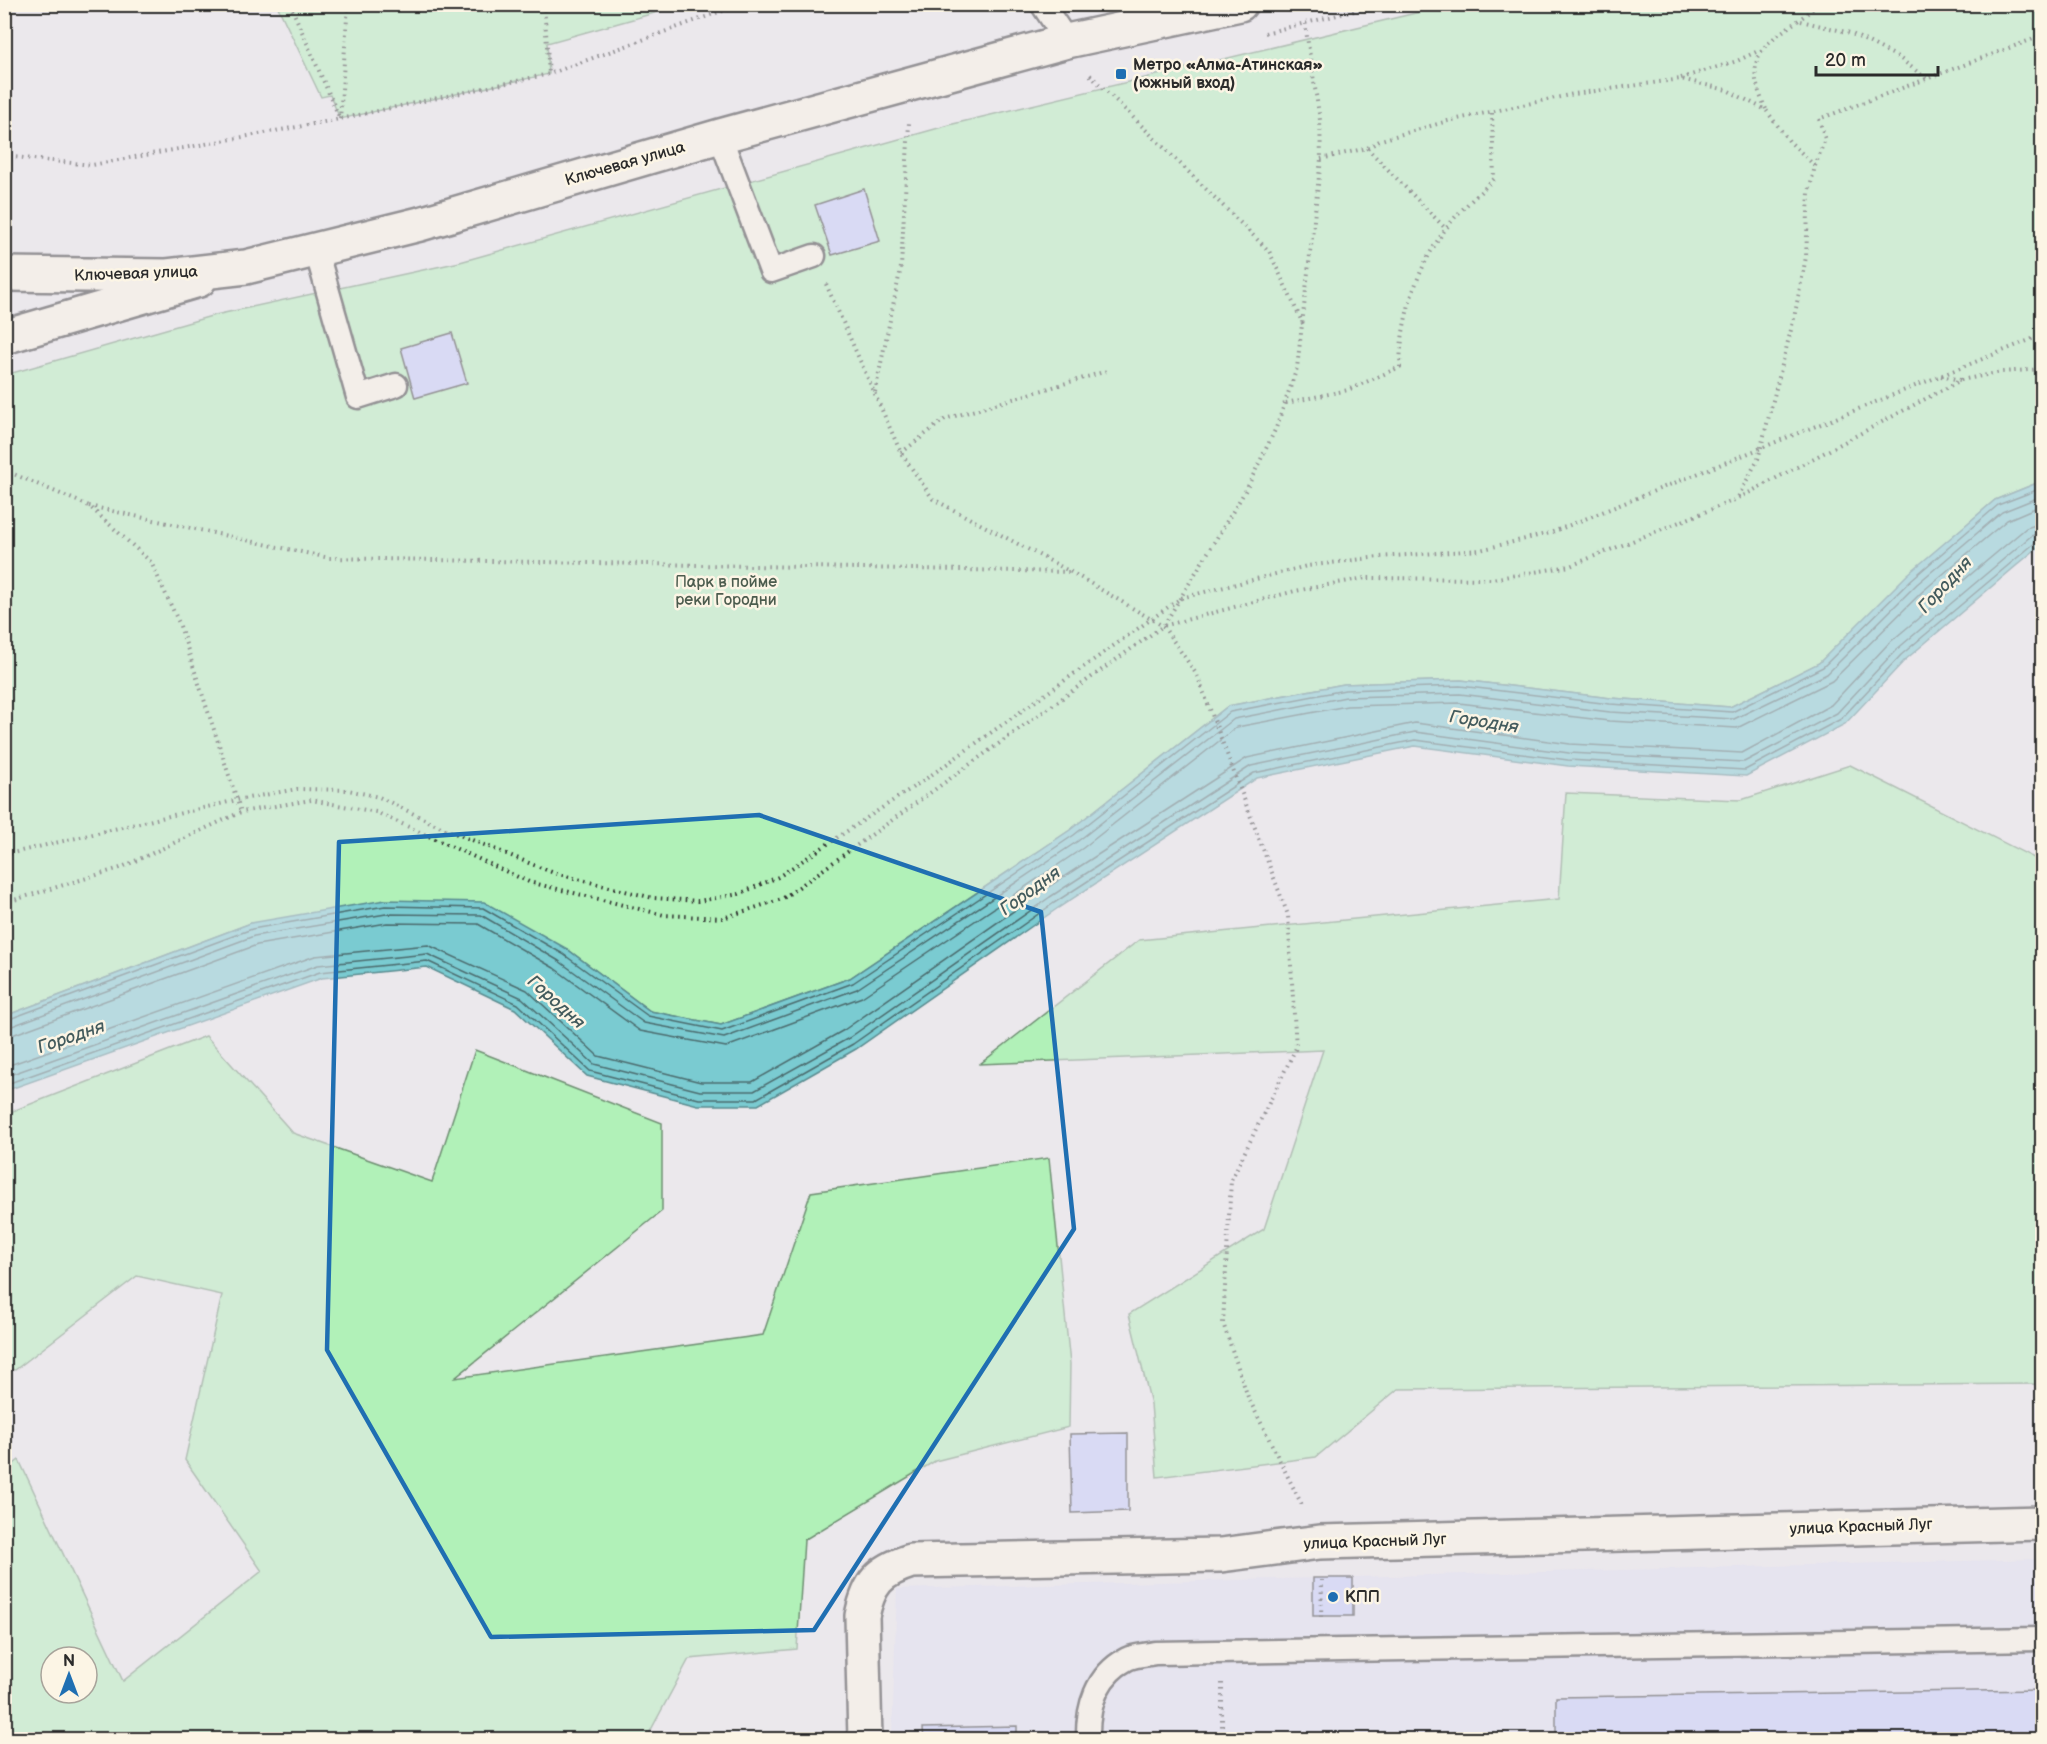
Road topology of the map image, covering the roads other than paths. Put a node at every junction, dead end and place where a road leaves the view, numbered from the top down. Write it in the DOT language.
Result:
graph roads {
  1 [pos="1042,4"];
  2 [pos="1240,4"];
  3 [pos="1067,41"];
  4 [pos="720,136"];
  5 [pos="316,250"];
  6 [pos="814,256"];
  7 [pos="246,267"];
  8 [pos="4,274"];
  9 [pos="4,337"];
  10 [pos="396,385"];
  11 [pos="2043,1522"];
  12 [pos="2043,1639"];
  13 [pos="865,1740"];
  14 [pos="1088,1740"];
  1 -- 3 [label="lane"];
  2 -- 3 [label="street, Ключевая улица"];
  3 -- 4 [label="street, Ключевая улица"];
  4 -- 5 [label="street, Ключевая улица"];
  4 -- 6 [label="lane"];
  5 -- 7 [label="street, Ключевая улица"];
  5 -- 10 [label="lane"];
  7 -- 8 [label="street, Ключевая улица"];
  7 -- 9 [label="street"];
  11 -- 13 [label="street, улица Красный Луг"];
  12 -- 14 [label="lane"];
}
